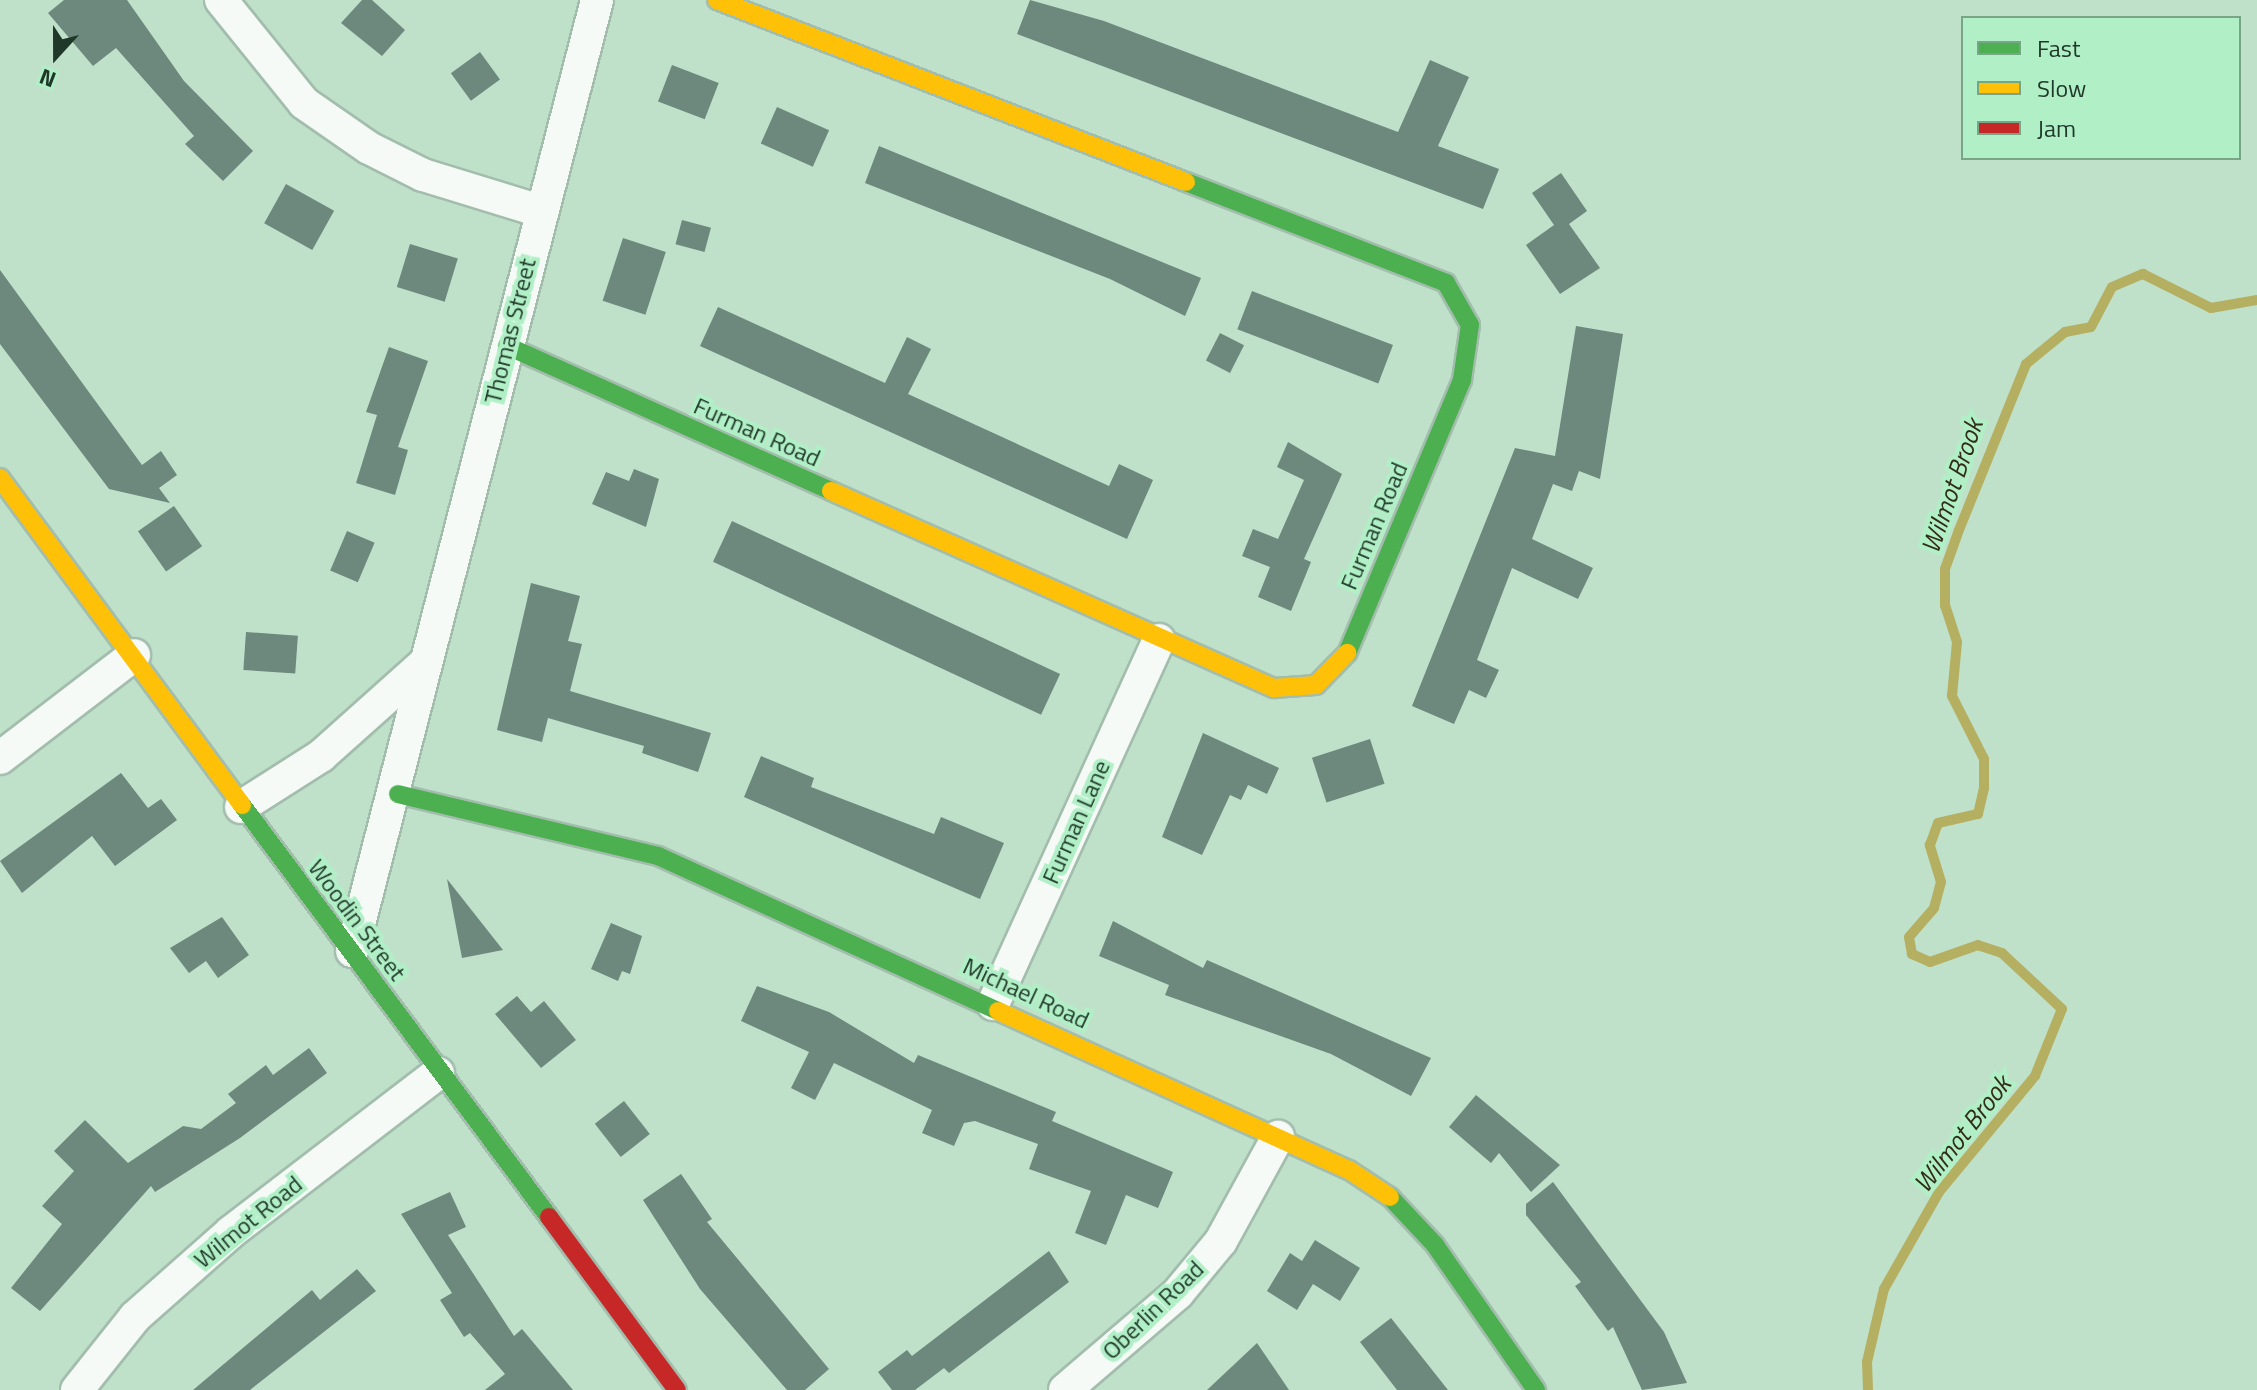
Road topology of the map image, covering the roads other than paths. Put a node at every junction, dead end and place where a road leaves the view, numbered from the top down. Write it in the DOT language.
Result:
graph roads {
  1 [pos="221,0"];
  2 [pos="597,0"];
  3 [pos="717,0"];
  4 [pos="540,211"];
  5 [pos="507,346"];
  6 [pos="0,478"];
  7 [pos="1159,640"];
  8 [pos="134,655"];
  9 [pos="425,663"];
  10 [pos="0,758"];
  11 [pos="398,794"];
  12 [pos="241,807"];
  13 [pos="352,951"];
  14 [pos="993,1004"];
  15 [pos="438,1073"];
  16 [pos="1278,1137"];
  17 [pos="77,1390"];
  18 [pos="677,1390"];
  19 [pos="1065,1390"];
  20 [pos="1536,1390"];
  1 -- 4 [label="street"];
  2 -- 4 [label="street, Thomas Street"];
  3 -- 7 [label="street, Furman Road"];
  4 -- 5 [label="street, Thomas Street"];
  5 -- 7 [label="street, Furman Road"];
  5 -- 9 [label="street, Thomas Street"];
  6 -- 8 [label="street, Woodin Street"];
  7 -- 14 [label="street, Furman Lane"];
  8 -- 10 [label="street"];
  8 -- 12 [label="street, Woodin Street"];
  9 -- 11 [label="street, Thomas Street"];
  9 -- 12 [label="street"];
  11 -- 13 [label="street, Thomas Street"];
  11 -- 14 [label="street, Michael Road"];
  12 -- 13 [label="street, Woodin Street"];
  13 -- 15 [label="street, Woodin Street"];
  14 -- 16 [label="street, Michael Road"];
  15 -- 17 [label="street, Wilmot Road"];
  15 -- 18 [label="street, Woodin Street"];
  16 -- 19 [label="street, Oberlin Road"];
  16 -- 20 [label="street, Michael Road"];
}
